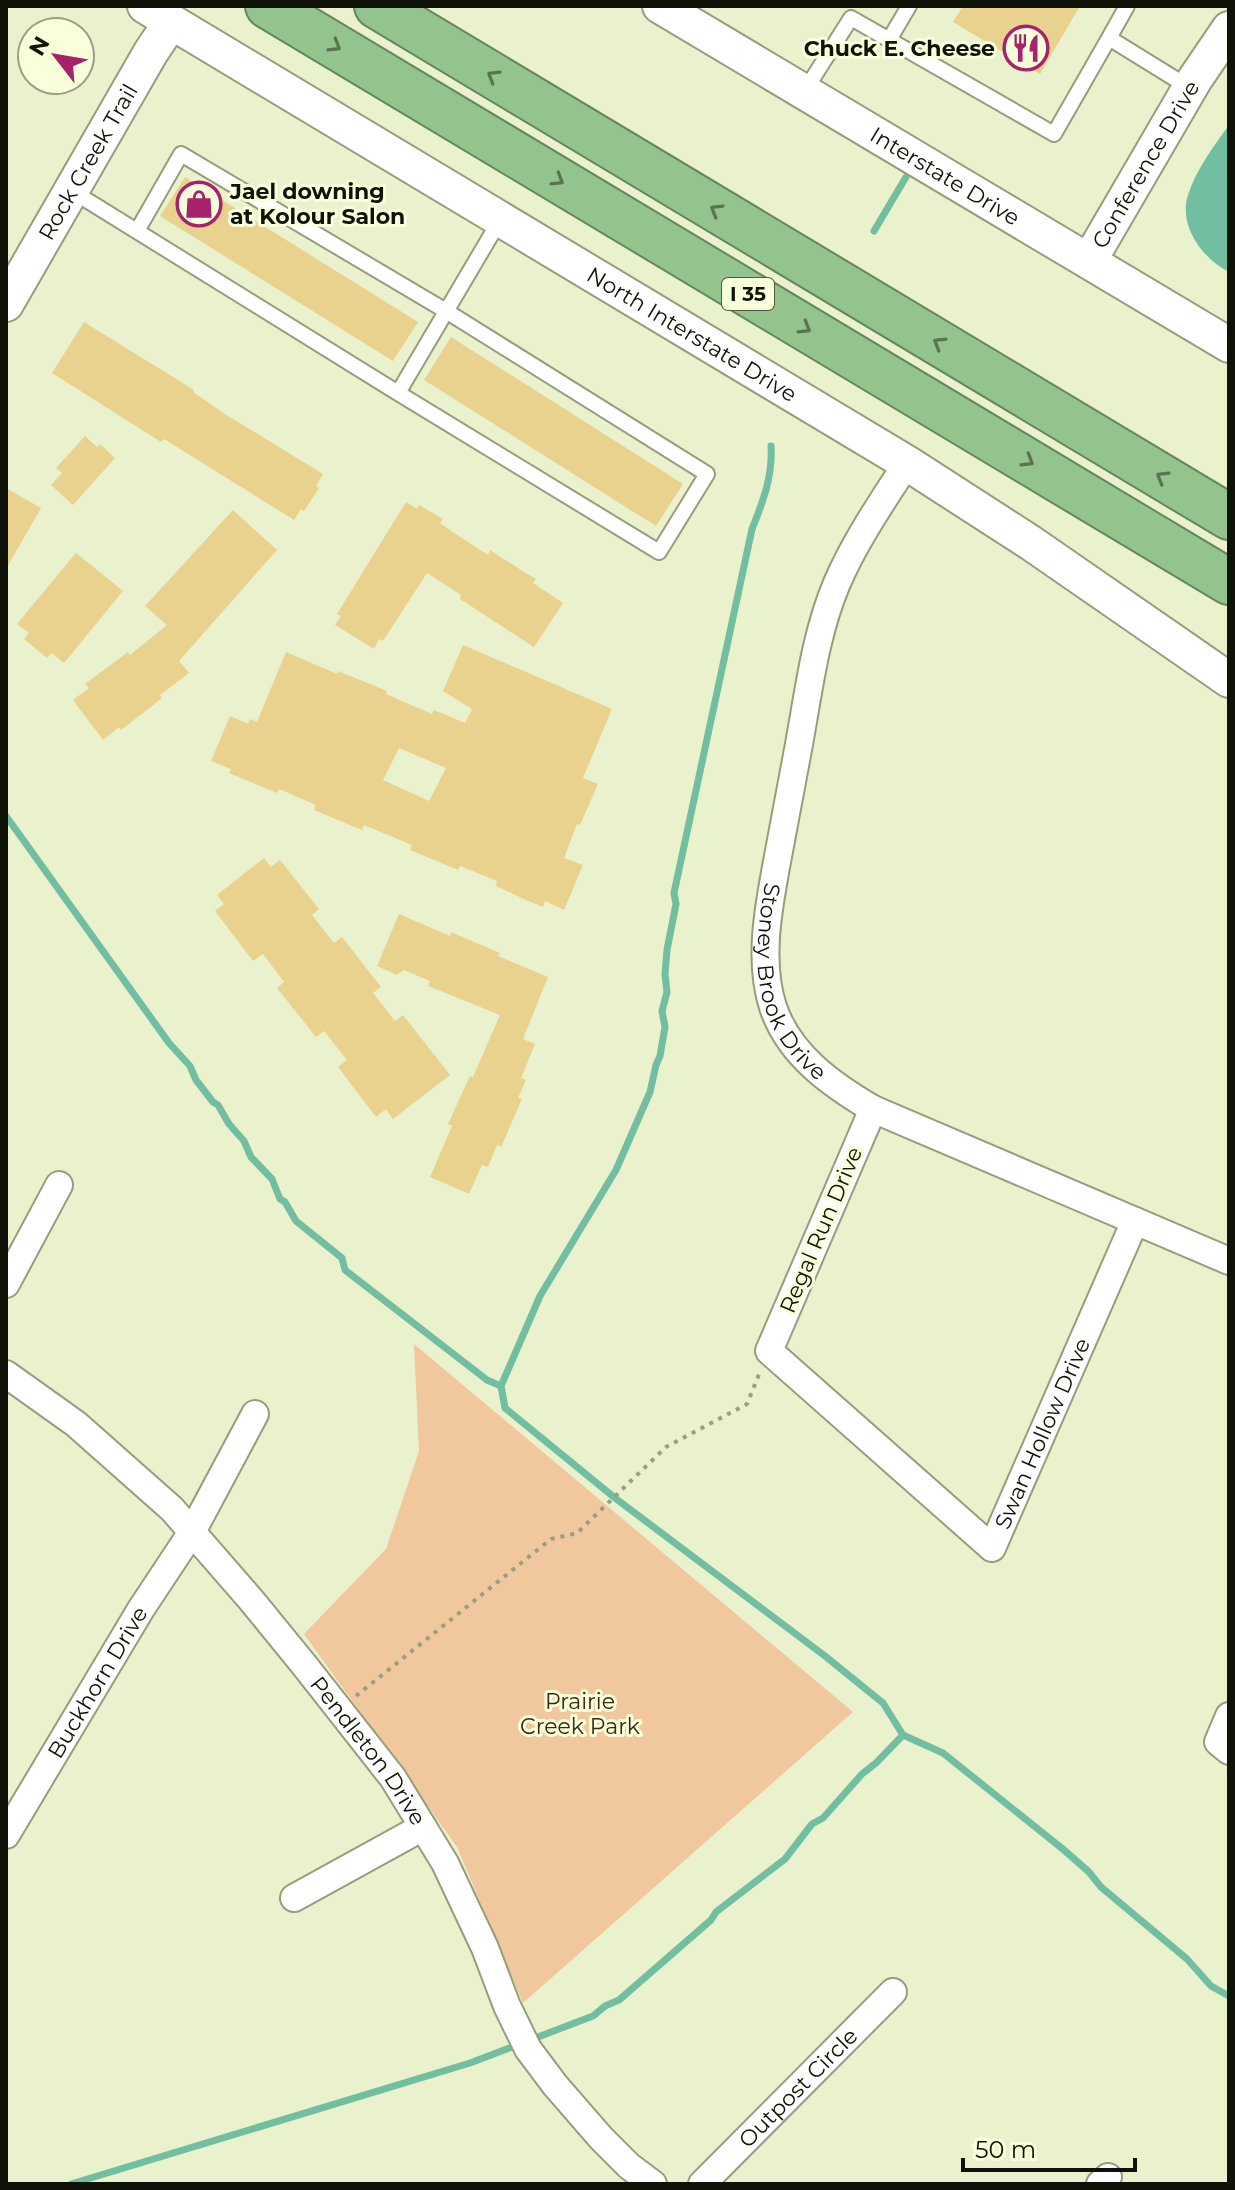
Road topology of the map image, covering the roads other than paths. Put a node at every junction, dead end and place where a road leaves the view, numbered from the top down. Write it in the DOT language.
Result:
graph roads {
  1 [pos="268,6"];
  2 [pos="377,6"];
  3 [pos="660,6"];
  4 [pos="909,6"];
  5 [pos="1127,6"];
  6 [pos="158,14"];
  7 [pos="1229,29"];
  8 [pos="1109,38"];
  9 [pos="889,40"];
  10 [pos="1190,88"];
  11 [pos="804,92"];
  12 [pos="72,191"];
  13 [pos="500,219"];
  14 [pos="137,231"];
  15 [pos="1089,261"];
  16 [pos="6,304"];
  17 [pos="446,311"];
  18 [pos="1229,345"];
  19 [pos="398,393"];
  20 [pos="907,463"];
  21 [pos="1229,517"];
  22 [pos="1229,582"];
  23 [pos="1229,680"];
  24 [pos="873,1109"];
  25 [pos="59,1185"];
  26 [pos="1135,1221"];
  27 [pos="1229,1261"];
  28 [pos="6,1284"];
  29 [pos="769,1351"];
  30 [pos="6,1374"];
  31 [pos="255,1414"];
  32 [pos="192,1532"];
  33 [pos="1229,1716"];
  34 [pos="1223,1746"];
  35 [pos="423,1827"];
  36 [pos="6,1835"];
  37 [pos="294,1898"];
  38 [pos="893,1992"];
  39 [pos="653,2184"];
  40 [pos="702,2184"];
  1 -- 22 [label="highway, I 35, one-way"];
  21 -- 2 [label="highway, I 35, one-way"];
  3 -- 11 [label="street, Interstate Drive"];
  4 -- 9 [label="lane"];
  5 -- 8 [label="lane"];
  6 -- 12 [label="street, Rock Creek Trail"];
  6 -- 13 [label="street, North Interstate Drive"];
  7 -- 10 [label="street, Conference Drive"];
  8 -- 9 [label="lane"];
  8 -- 10 [label="lane"];
  9 -- 11 [label="lane"];
  10 -- 15 [label="street, Conference Drive"];
  11 -- 15 [label="street, Interstate Drive"];
  12 -- 14 [label="lane"];
  12 -- 16 [label="street, Rock Creek Trail"];
  13 -- 17 [label="lane"];
  13 -- 20 [label="street, North Interstate Drive"];
  14 -- 17 [label="lane"];
  14 -- 19 [label="lane"];
  15 -- 18 [label="street, Interstate Drive"];
  17 -- 19 [label="lane"];
  17 -- 19 [label="lane"];
  20 -- 23 [label="street, North Interstate Drive"];
  20 -- 24 [label="street, Stoney Brook Drive"];
  24 -- 26 [label="street, Stoney Brook Drive"];
  24 -- 29 [label="street, Regal Run Drive"];
  25 -- 28 [label="street"];
  26 -- 27 [label="street, Stoney Brook Drive"];
  26 -- 29 [label="street, Swan Hollow Drive"];
  30 -- 32 [label="street, Pendleton Drive"];
  31 -- 32 [label="street, Buckhorn Drive"];
  32 -- 35 [label="street, Pendleton Drive"];
  32 -- 36 [label="street, Buckhorn Drive"];
  33 -- 34 [label="street"];
  35 -- 37 [label="street"];
  35 -- 39 [label="street, Pendleton Drive"];
  38 -- 40 [label="street, Outpost Circle"];
}
